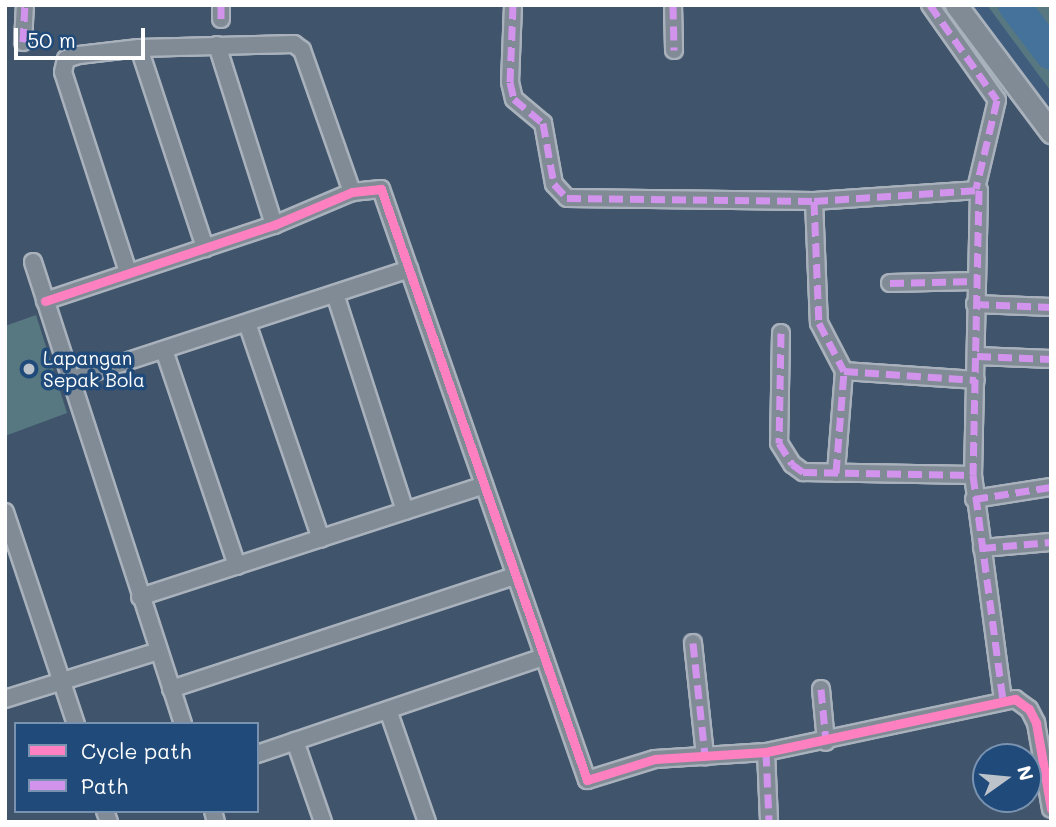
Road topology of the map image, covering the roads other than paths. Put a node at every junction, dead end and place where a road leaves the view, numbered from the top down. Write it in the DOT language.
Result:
graph roads {
  1 [pos="25,5"];
  2 [pos="513,5"];
  3 [pos="673,5"];
  4 [pos="930,5"];
  5 [pos="956,5"];
  6 [pos="23,42"];
  7 [pos="217,45"];
  8 [pos="139,48"];
  9 [pos="674,50"];
  10 [pos="1051,132"];
  11 [pos="976,189"];
  12 [pos="352,191"];
  13 [pos="814,201"];
  14 [pos="274,225"];
  15 [pos="205,248"];
  16 [pos="33,262"];
  17 [pos="409,269"];
  18 [pos="128,272"];
  19 [pos="976,281"];
  20 [pos="890,283"];
  21 [pos="335,294"];
  22 [pos="45,301"];
  23 [pos="975,304"];
  24 [pos="1051,307"];
  25 [pos="247,323"];
  26 [pos="781,333"];
  27 [pos="164,351"];
  28 [pos="977,356"];
  29 [pos="1051,359"];
  30 [pos="844,371"];
  31 [pos="70,380"];
  32 [pos="976,380"];
  33 [pos="836,473"];
  34 [pos="973,475"];
  35 [pos="484,485"];
  36 [pos="1051,487"];
  37 [pos="974,499"];
  38 [pos="405,511"];
  39 [pos="5,512"];
  40 [pos="321,539"];
  41 [pos="1051,542"];
  42 [pos="982,548"];
  43 [pos="237,566"];
  44 [pos="515,576"];
  45 [pos="140,597"];
  46 [pos="693,643"];
  47 [pos="158,650"];
  48 [pos="544,657"];
  49 [pos="61,681"];
  50 [pos="171,689"];
  51 [pos="821,689"];
  52 [pos="5,699"];
  53 [pos="1003,700"];
  54 [pos="388,710"];
  55 [pos="75,722"];
  56 [pos="182,722"];
  57 [pos="295,741"];
  58 [pos="826,742"];
  59 [pos="766,752"];
  60 [pos="259,753"];
  61 [pos="705,756"];
  62 [pos="1051,809"];
  63 [pos="323,822"];
  64 [pos="427,822"];
  65 [pos="769,822"];
  1 -- 6 [label="street"];
  2 -- 13 [label="street"];
  3 -- 9 [label="street"];
  4 -- 11 [label="street"];
  5 -- 10 [label="main road"];
  7 -- 8 [label="street"];
  7 -- 12 [label="street"];
  7 -- 14 [label="street"];
  8 -- 15 [label="street"];
  8 -- 18 [label="street"];
  11 -- 13 [label="street"];
  11 -- 19 [label="street"];
  12 -- 14 [label="street"];
  12 -- 17 [label="street"];
  13 -- 30 [label="street"];
  14 -- 15 [label="street"];
  15 -- 18 [label="street"];
  16 -- 22 [label="street"];
  17 -- 21 [label="street"];
  17 -- 35 [label="street"];
  18 -- 22 [label="street"];
  19 -- 20 [label="street"];
  19 -- 23 [label="street"];
  21 -- 25 [label="street"];
  21 -- 38 [label="street"];
  22 -- 31 [label="street"];
  23 -- 24 [label="street"];
  23 -- 28 [label="street"];
  25 -- 27 [label="street"];
  25 -- 40 [label="street"];
  26 -- 33 [label="street"];
  27 -- 31 [label="street"];
  27 -- 43 [label="street"];
  28 -- 29 [label="street"];
  28 -- 32 [label="street"];
  30 -- 32 [label="street"];
  30 -- 33 [label="street"];
  31 -- 45 [label="street"];
  32 -- 34 [label="street"];
  33 -- 34 [label="street"];
  34 -- 37 [label="street"];
  35 -- 38 [label="street"];
  35 -- 44 [label="street"];
  36 -- 37 [label="street"];
  37 -- 42 [label="street"];
  38 -- 40 [label="street"];
  39 -- 49 [label="street"];
  40 -- 43 [label="street"];
  41 -- 42 [label="street"];
  42 -- 53 [label="street"];
  43 -- 45 [label="street"];
  44 -- 48 [label="street"];
  44 -- 50 [label="street"];
  45 -- 47 [label="street"];
  46 -- 61 [label="street"];
  47 -- 49 [label="street"];
  47 -- 50 [label="street"];
  48 -- 54 [label="street"];
  48 -- 61 [label="street"];
  49 -- 52 [label="street"];
  49 -- 55 [label="street"];
  50 -- 56 [label="street"];
  51 -- 58 [label="street"];
  53 -- 58 [label="street"];
  53 -- 62 [label="street"];
  54 -- 57 [label="street"];
  54 -- 64 [label="street"];
  57 -- 60 [label="street"];
  57 -- 63 [label="street"];
  58 -- 59 [label="street"];
  59 -- 61 [label="street"];
  59 -- 65 [label="street"];
}
